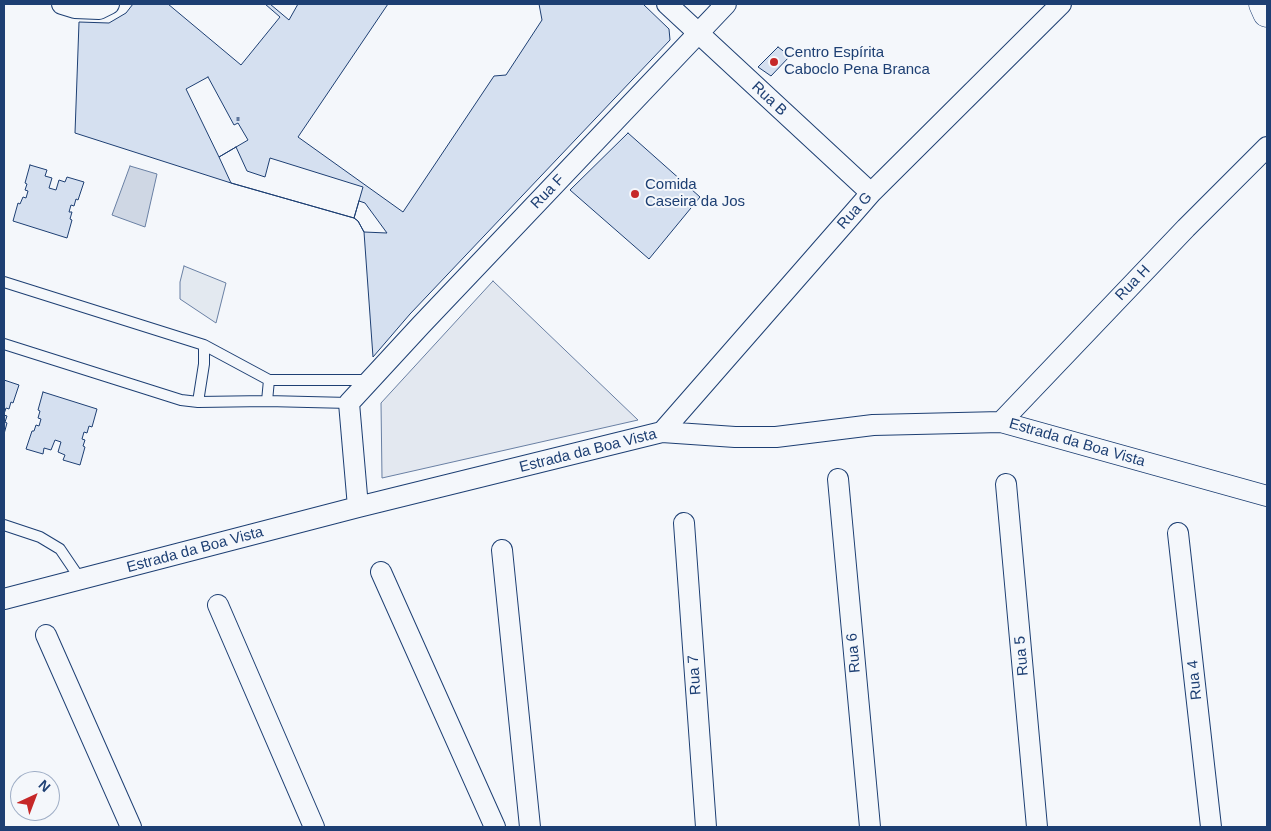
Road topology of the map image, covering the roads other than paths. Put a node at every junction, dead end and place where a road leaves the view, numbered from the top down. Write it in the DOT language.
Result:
graph roads {
  1 [pos="62,4"];
  2 [pos="109,4"];
  3 [pos="667,4"];
  4 [pos="726,4"];
  5 [pos="1061,4"];
  6 [pos="1263,4"];
  7 [pos="1267,13"];
  8 [pos="698,32"];
  9 [pos="1267,147"];
  10 [pos="871,193"];
  11 [pos="4,282"];
  12 [pos="4,344"];
  13 [pos="204,345"];
  14 [pos="268,380"];
  15 [pos="370,380"];
  16 [pos="267,401"];
  17 [pos="198,402"];
  18 [pos="349,403"];
  19 [pos="1001,422"];
  20 [pos="662,432"];
  21 [pos="838,479"];
  22 [pos="1006,484"];
  23 [pos="1267,496"];
  24 [pos="358,508"];
  25 [pos="684,523"];
  26 [pos="4,525"];
  27 [pos="1178,534"];
  28 [pos="502,550"];
  29 [pos="382,572"];
  30 [pos="81,580"];
  31 [pos="4,599"];
  32 [pos="218,605"];
  33 [pos="46,635"];
  34 [pos="131,827"];
  35 [pos="314,827"];
  36 [pos="495,827"];
  37 [pos="530,827"];
  38 [pos="706,827"];
  39 [pos="870,827"];
  40 [pos="1037,827"];
  41 [pos="1211,827"];
  1 -- 2 [label="street"];
  3 -- 8 [label="street, Rua B"];
  4 -- 8 [label="street, Rua F"];
  5 -- 10 [label="street, Rua G"];
  6 -- 7 [label="street"];
  8 -- 10 [label="street, Rua B"];
  8 -- 15 [label="street, Rua F"];
  9 -- 19 [label="street, Rua H"];
  10 -- 20 [label="street, Rua G"];
  11 -- 13 [label="lane"];
  12 -- 17 [label="lane"];
  13 -- 14 [label="lane"];
  13 -- 17 [label="lane"];
  14 -- 15 [label="lane"];
  14 -- 16 [label="lane"];
  15 -- 18 [label="street, Rua F"];
  16 -- 17 [label="lane"];
  16 -- 18 [label="lane"];
  18 -- 24 [label="street"];
  19 -- 20 [label="street, Estrada da Boa Vista"];
  19 -- 23 [label="street, Estrada da Boa Vista"];
  20 -- 24 [label="street, Estrada da Boa Vista"];
  21 -- 39 [label="street, Rua 6"];
  22 -- 40 [label="street, Rua 5"];
  24 -- 30 [label="street, Estrada da Boa Vista"];
  25 -- 38 [label="street, Rua 7"];
  26 -- 30 [label="lane"];
  27 -- 41 [label="street, Rua 4"];
  28 -- 37 [label="street"];
  29 -- 36 [label="street"];
  30 -- 31 [label="street, Estrada da Boa Vista"];
  32 -- 35 [label="street"];
  33 -- 34 [label="street"];
}
